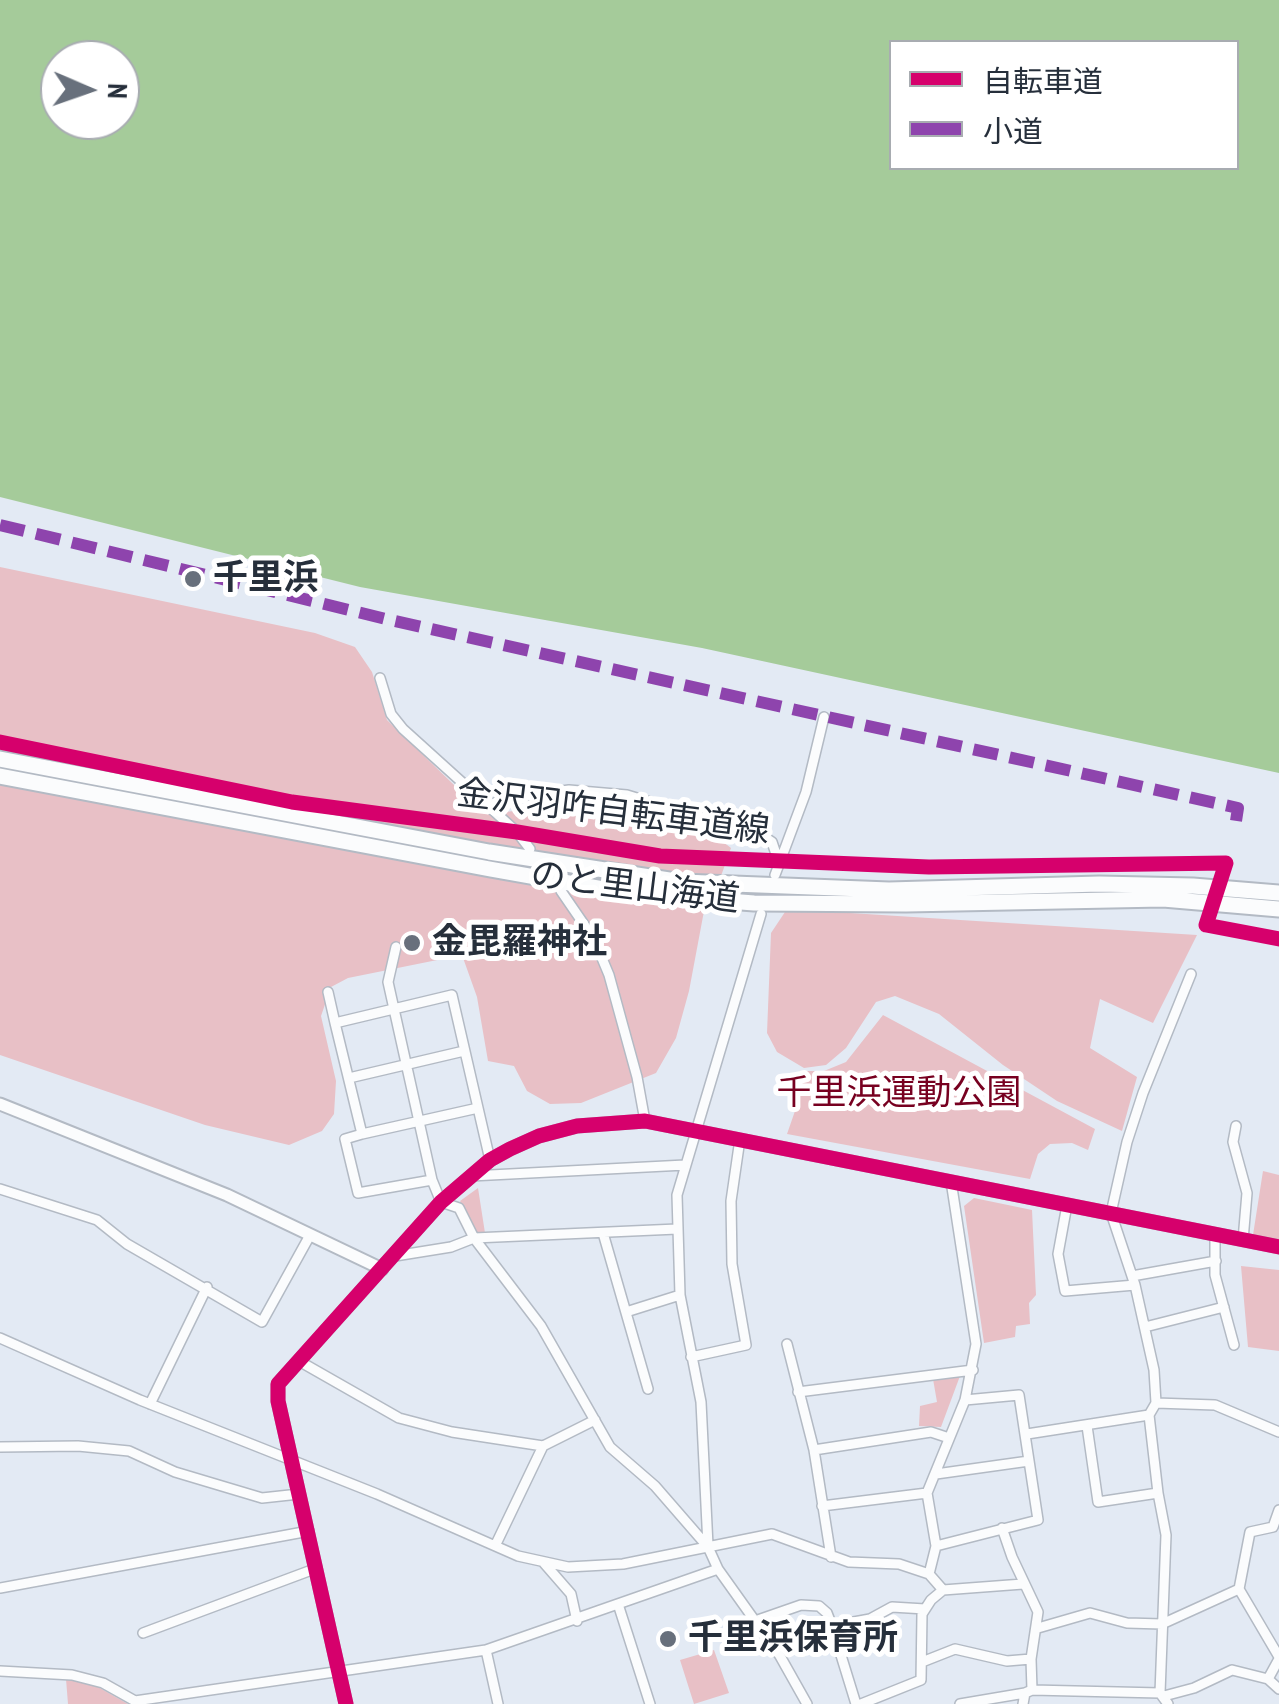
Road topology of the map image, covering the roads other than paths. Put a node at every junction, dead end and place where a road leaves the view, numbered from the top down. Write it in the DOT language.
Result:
graph roads {
  1 [pos="380,678"];
  2 [pos="824,717"];
  3 [pos="0,759"];
  4 [pos="0,776"];
  5 [pos="487,806"];
  6 [pos="530,849"];
  7 [pos="779,863"];
  8 [pos="775,875"];
  9 [pos="562,891"];
  10 [pos="1279,893"];
  11 [pos="1279,909"];
  12 [pos="761,914"];
  13 [pos="396,947"];
  14 [pos="1191,974"];
  15 [pos="328,992"];
  16 [pos="395,1010"];
  17 [pos="335,1023"];
  18 [pos="464,1051"];
  19 [pos="407,1066"];
  20 [pos="349,1078"];
  21 [pos="0,1104"];
  22 [pos="478,1108"];
  23 [pos="420,1120"];
  24 [pos="645,1121"];
  25 [pos="1236,1126"];
  26 [pos="698,1130"];
  27 [pos="362,1134"];
  28 [pos="740,1139"];
  29 [pos="490,1160"];
  30 [pos="685,1165"];
  31 [pos="469,1177"];
  32 [pos="432,1180"];
  33 [pos="951,1181"];
  34 [pos="0,1190"];
  35 [pos="441,1202"];
  36 [pos="1067,1205"];
  37 [pos="1111,1213"];
  38 [pos="677,1229"];
  39 [pos="603,1233"];
  40 [pos="1215,1234"];
  41 [pos="308,1236"];
  42 [pos="474,1238"];
  43 [pos="1242,1240"];
  44 [pos="1279,1246"];
  45 [pos="395,1256"];
  46 [pos="1216,1261"];
  47 [pos="382,1269"];
  48 [pos="1134,1280"];
  49 [pos="208,1288"];
  50 [pos="680,1295"];
  51 [pos="1224,1307"];
  52 [pos="626,1312"];
  53 [pos="1145,1327"];
  54 [pos="0,1338"];
  55 [pos="787,1344"];
  56 [pos="1234,1345"];
  57 [pos="690,1357"];
  58 [pos="299,1361"];
  59 [pos="973,1370"];
  60 [pos="648,1389"];
  61 [pos="798,1392"];
  62 [pos="965,1400"];
  63 [pos="1156,1403"];
  64 [pos="150,1404"];
  65 [pos="1149,1415"];
  66 [pos="595,1420"];
  67 [pos="1087,1426"];
  68 [pos="1279,1432"];
  69 [pos="1026,1434"];
  70 [pos="949,1438"];
  71 [pos="543,1446"];
  72 [pos="0,1447"];
  73 [pos="814,1450"];
  74 [pos="1029,1461"];
  75 [pos="293,1462"];
  76 [pos="936,1474"];
  77 [pos="926,1493"];
  78 [pos="1158,1493"];
  79 [pos="299,1494"];
  80 [pos="822,1506"];
  81 [pos="1279,1510"];
  82 [pos="1002,1528"];
  83 [pos="309,1532"];
  84 [pos="496,1544"];
  85 [pos="936,1546"];
  86 [pos="708,1547"];
  87 [pos="830,1557"];
  88 [pos="544,1563"];
  89 [pos="317,1568"];
  90 [pos="718,1569"];
  91 [pos="929,1574"];
  92 [pos="1024,1584"];
  93 [pos="0,1588"];
  94 [pos="1239,1589"];
  95 [pos="943,1590"];
  96 [pos="618,1604"];
  97 [pos="925,1609"];
  98 [pos="577,1620"];
  99 [pos="754,1621"];
  100 [pos="1162,1624"];
  101 [pos="832,1626"];
  102 [pos="1038,1628"];
  103 [pos="1279,1632"];
  104 [pos="143,1633"];
  105 [pos="1268,1640"];
  106 [pos="486,1650"];
  107 [pos="1279,1658"];
  108 [pos="1031,1659"];
  109 [pos="922,1662"];
  110 [pos="0,1671"];
  111 [pos="339,1672"];
  112 [pos="1268,1679"];
  113 [pos="1279,1689"];
  114 [pos="892,1693"];
  115 [pos="1027,1696"];
  116 [pos="1164,1698"];
  117 [pos="346,1704"];
  118 [pos="498,1704"];
  119 [pos="650,1704"];
  120 [pos="808,1704"];
  121 [pos="859,1704"];
  122 [pos="897,1704"];
  123 [pos="960,1704"];
  1 -- 5 [label="street"];
  2 -- 7 [label="street"];
  3 -- 10 [label="highway, のと里山海道"];
  4 -- 11 [label="highway, のと里山海道"];
  5 -- 6 [label="street"];
  5 -- 7 [label="street"];
  7 -- 8 [label="street"];
  9 -- 24 [label="street"];
  12 -- 26 [label="street"];
  13 -- 16 [label="street"];
  14 -- 37 [label="street"];
  15 -- 17 [label="street"];
  16 -- 17 [label="street"];
  16 -- 18 [label="street"];
  16 -- 19 [label="street"];
  17 -- 20 [label="street"];
  18 -- 19 [label="street"];
  18 -- 22 [label="street"];
  19 -- 20 [label="street"];
  19 -- 23 [label="street"];
  20 -- 27 [label="street"];
  21 -- 41 [label="street"];
  22 -- 23 [label="street"];
  22 -- 29 [label="street"];
  23 -- 27 [label="street"];
  23 -- 32 [label="street"];
  24 -- 26 [label="street"];
  24 -- 29 [label="street"];
  25 -- 43 [label="street"];
  26 -- 28 [label="street"];
  26 -- 30 [label="street"];
  27 -- 32 [label="street"];
  28 -- 33 [label="street"];
  28 -- 57 [label="street"];
  29 -- 31 [label="street"];
  30 -- 31 [label="street"];
  30 -- 38 [label="street"];
  31 -- 35 [label="street"];
  32 -- 35 [label="street"];
  33 -- 36 [label="street"];
  33 -- 59 [label="street"];
  34 -- 49 [label="street"];
  35 -- 42 [label="street"];
  35 -- 45 [label="street"];
  36 -- 37 [label="street"];
  36 -- 48 [label="street"];
  37 -- 40 [label="street"];
  37 -- 48 [label="street"];
  38 -- 39 [label="street"];
  38 -- 50 [label="street"];
  39 -- 42 [label="street"];
  39 -- 52 [label="street"];
  40 -- 43 [label="street"];
  40 -- 46 [label="street"];
  41 -- 47 [label="street"];
  41 -- 49 [label="street"];
  42 -- 45 [label="street"];
  42 -- 66 [label="street"];
  43 -- 44 [label="street"];
  45 -- 47 [label="street"];
  46 -- 48 [label="street"];
  46 -- 51 [label="street"];
  47 -- 58 [label="street"];
  48 -- 53 [label="street"];
  49 -- 64 [label="street"];
  50 -- 52 [label="street"];
  50 -- 57 [label="street"];
  51 -- 53 [label="street"];
  51 -- 56 [label="street"];
  52 -- 60 [label="street"];
  53 -- 63 [label="street"];
  54 -- 64 [label="street"];
  55 -- 61 [label="street"];
  57 -- 86 [label="street"];
  58 -- 71 [label="street"];
  58 -- 75 [label="street"];
  59 -- 61 [label="street"];
  59 -- 62 [label="street"];
  61 -- 73 [label="street"];
  62 -- 69 [label="street"];
  62 -- 70 [label="street"];
  63 -- 65 [label="street"];
  63 -- 68 [label="street"];
  64 -- 75 [label="street"];
  65 -- 67 [label="street"];
  65 -- 78 [label="street"];
  66 -- 71 [label="street"];
  66 -- 86 [label="street"];
  67 -- 69 [label="street"];
  67 -- 78 [label="street"];
  69 -- 74 [label="street"];
  70 -- 73 [label="street"];
  70 -- 76 [label="street"];
  71 -- 84 [label="street"];
  72 -- 79 [label="street"];
  73 -- 80 [label="street"];
  74 -- 76 [label="street"];
  74 -- 82 [label="street"];
  75 -- 79 [label="street"];
  75 -- 84 [label="street"];
  76 -- 77 [label="street"];
  77 -- 80 [label="street"];
  77 -- 85 [label="street"];
  78 -- 100 [label="street"];
  79 -- 83 [label="street"];
  80 -- 87 [label="street"];
  81 -- 94 [label="street"];
  82 -- 85 [label="street"];
  82 -- 92 [label="street"];
  83 -- 89 [label="street"];
  83 -- 93 [label="street"];
  84 -- 88 [label="street"];
  85 -- 91 [label="street"];
  86 -- 87 [label="street"];
  86 -- 88 [label="street"];
  86 -- 90 [label="street"];
  87 -- 91 [label="street"];
  88 -- 98 [label="street"];
  89 -- 104 [label="street"];
  89 -- 111 [label="street"];
  90 -- 96 [label="street"];
  90 -- 99 [label="street"];
  91 -- 95 [label="street"];
  92 -- 95 [label="street"];
  92 -- 102 [label="street"];
  94 -- 100 [label="street"];
  94 -- 105 [label="street"];
  95 -- 97 [label="street"];
  96 -- 98 [label="street"];
  96 -- 119 [label="street"];
  97 -- 101 [label="street"];
  97 -- 109 [label="street"];
  98 -- 106 [label="street"];
  99 -- 101 [label="street"];
  99 -- 120 [label="street"];
  100 -- 102 [label="street"];
  100 -- 116 [label="street"];
  101 -- 121 [label="street"];
  102 -- 108 [label="street"];
  103 -- 105 [label="street"];
  105 -- 107 [label="street"];
  106 -- 111 [label="street"];
  106 -- 118 [label="street"];
  107 -- 112 [label="street"];
  108 -- 109 [label="street"];
  108 -- 115 [label="street"];
  109 -- 114 [label="street"];
  110 -- 111 [label="street"];
  111 -- 117 [label="street"];
  112 -- 113 [label="street"];
  112 -- 116 [label="street"];
  114 -- 121 [label="street"];
  114 -- 122 [label="street"];
  115 -- 116 [label="street"];
  115 -- 123 [label="street"];
}
